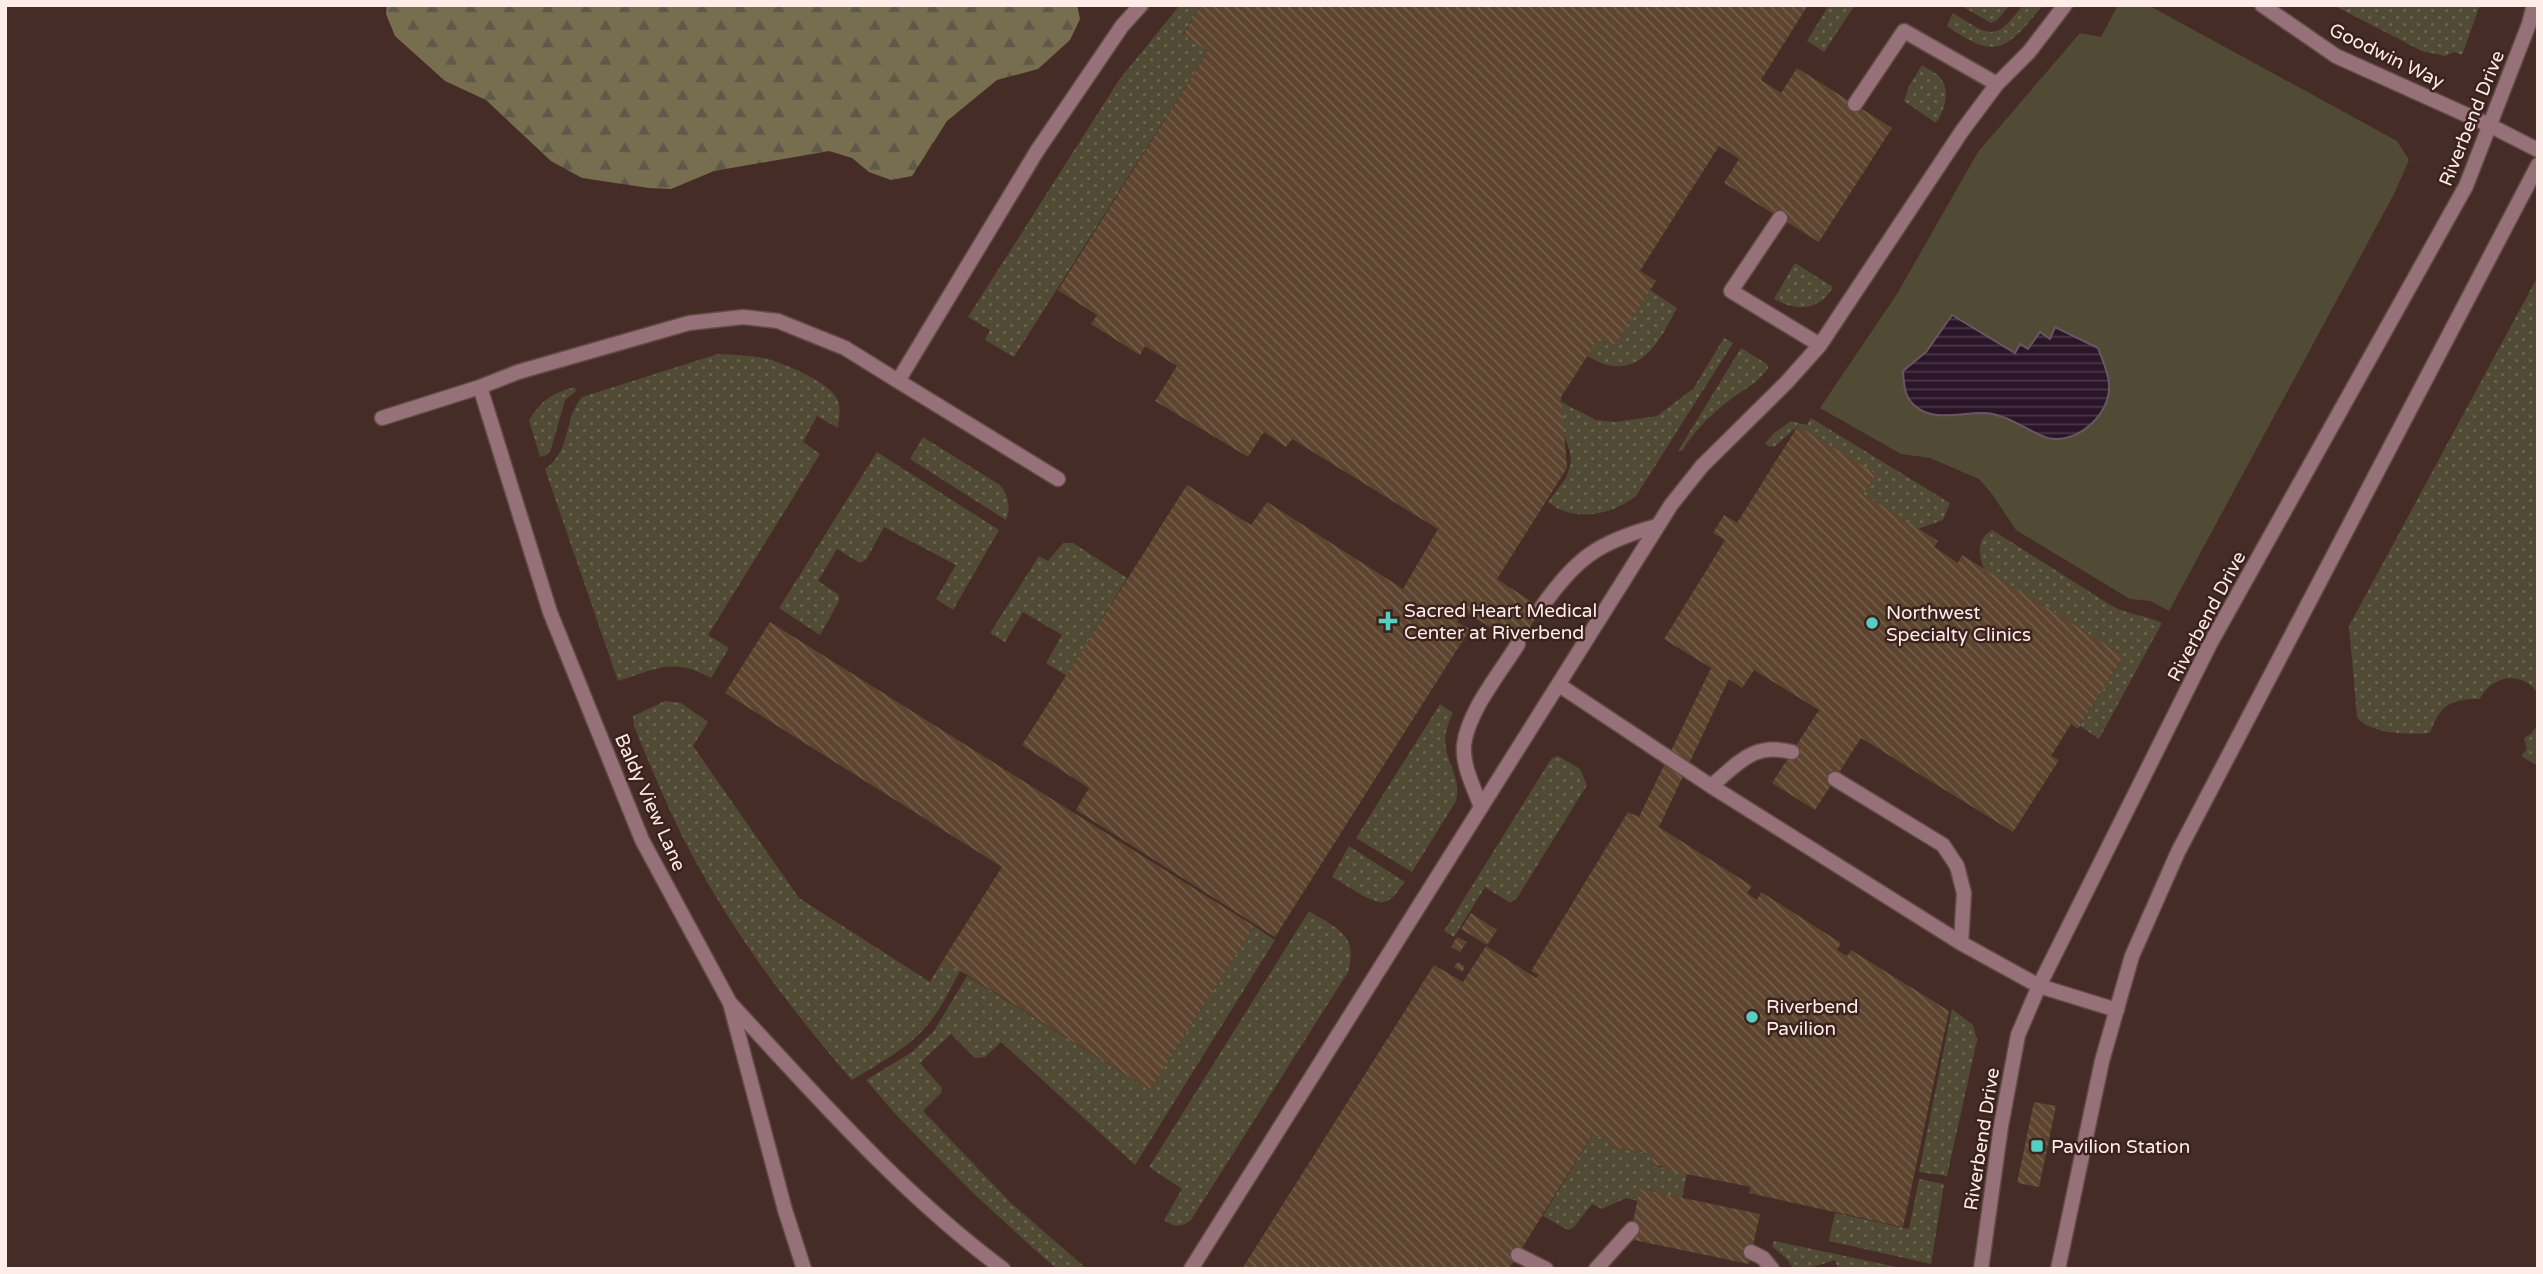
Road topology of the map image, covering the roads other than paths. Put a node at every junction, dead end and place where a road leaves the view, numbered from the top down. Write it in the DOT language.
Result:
graph roads {
  1 [pos="1141,5"];
  2 [pos="2064,5"];
  3 [pos="2262,5"];
  4 [pos="2534,5"];
  5 [pos="1997,84"];
  6 [pos="1855,104"];
  7 [pos="2489,125"];
  8 [pos="2538,150"];
  9 [pos="2538,165"];
  10 [pos="1780,218"];
  11 [pos="1820,345"];
  12 [pos="898,381"];
  13 [pos="480,387"];
  14 [pos="382,418"];
  15 [pos="1058,478"];
  16 [pos="1657,526"];
  17 [pos="1541,608"];
  18 [pos="1518,645"];
  19 [pos="1559,685"];
  20 [pos="1792,752"];
  21 [pos="1835,779"];
  22 [pos="1711,786"];
  23 [pos="1481,807"];
  24 [pos="1961,943"];
  25 [pos="2039,986"];
  26 [pos="730,1003"];
  27 [pos="2117,1010"];
  28 [pos="1632,1228"];
  29 [pos="1751,1252"];
  30 [pos="1518,1255"];
  31 [pos="804,1269"];
  32 [pos="1003,1269"];
  33 [pos="1191,1269"];
  34 [pos="1546,1269"];
  35 [pos="1595,1269"];
  36 [pos="1772,1269"];
  37 [pos="1981,1269"];
  38 [pos="2058,1269"];
  1 -- 12 [label="street"];
  2 -- 5 [label="street"];
  3 -- 7 [label="street, Goodwin Way"];
  4 -- 7 [label="street, Riverbend Drive"];
  5 -- 6 [label="street"];
  5 -- 11 [label="street"];
  7 -- 8 [label="street, Goodwin Way"];
  7 -- 25 [label="street, Riverbend Drive"];
  9 -- 27 [label="street"];
  10 -- 11 [label="street"];
  11 -- 16 [label="street"];
  12 -- 13 [label="street"];
  12 -- 15 [label="street"];
  13 -- 14 [label="street"];
  13 -- 26 [label="street, Baldy View Lane"];
  16 -- 17 [label="street"];
  16 -- 19 [label="street"];
  18 -- 23 [label="street"];
  19 -- 22 [label="street"];
  19 -- 23 [label="street"];
  20 -- 22 [label="street"];
  21 -- 24 [label="street"];
  22 -- 24 [label="street"];
  23 -- 33 [label="street"];
  24 -- 25 [label="street"];
  25 -- 27 [label="street"];
  25 -- 37 [label="street, Riverbend Drive"];
  26 -- 31 [label="street, Baldy View Lane"];
  26 -- 32 [label="street"];
  27 -- 38 [label="street"];
  28 -- 35 [label="street"];
  29 -- 36 [label="street"];
  30 -- 34 [label="street"];
}
